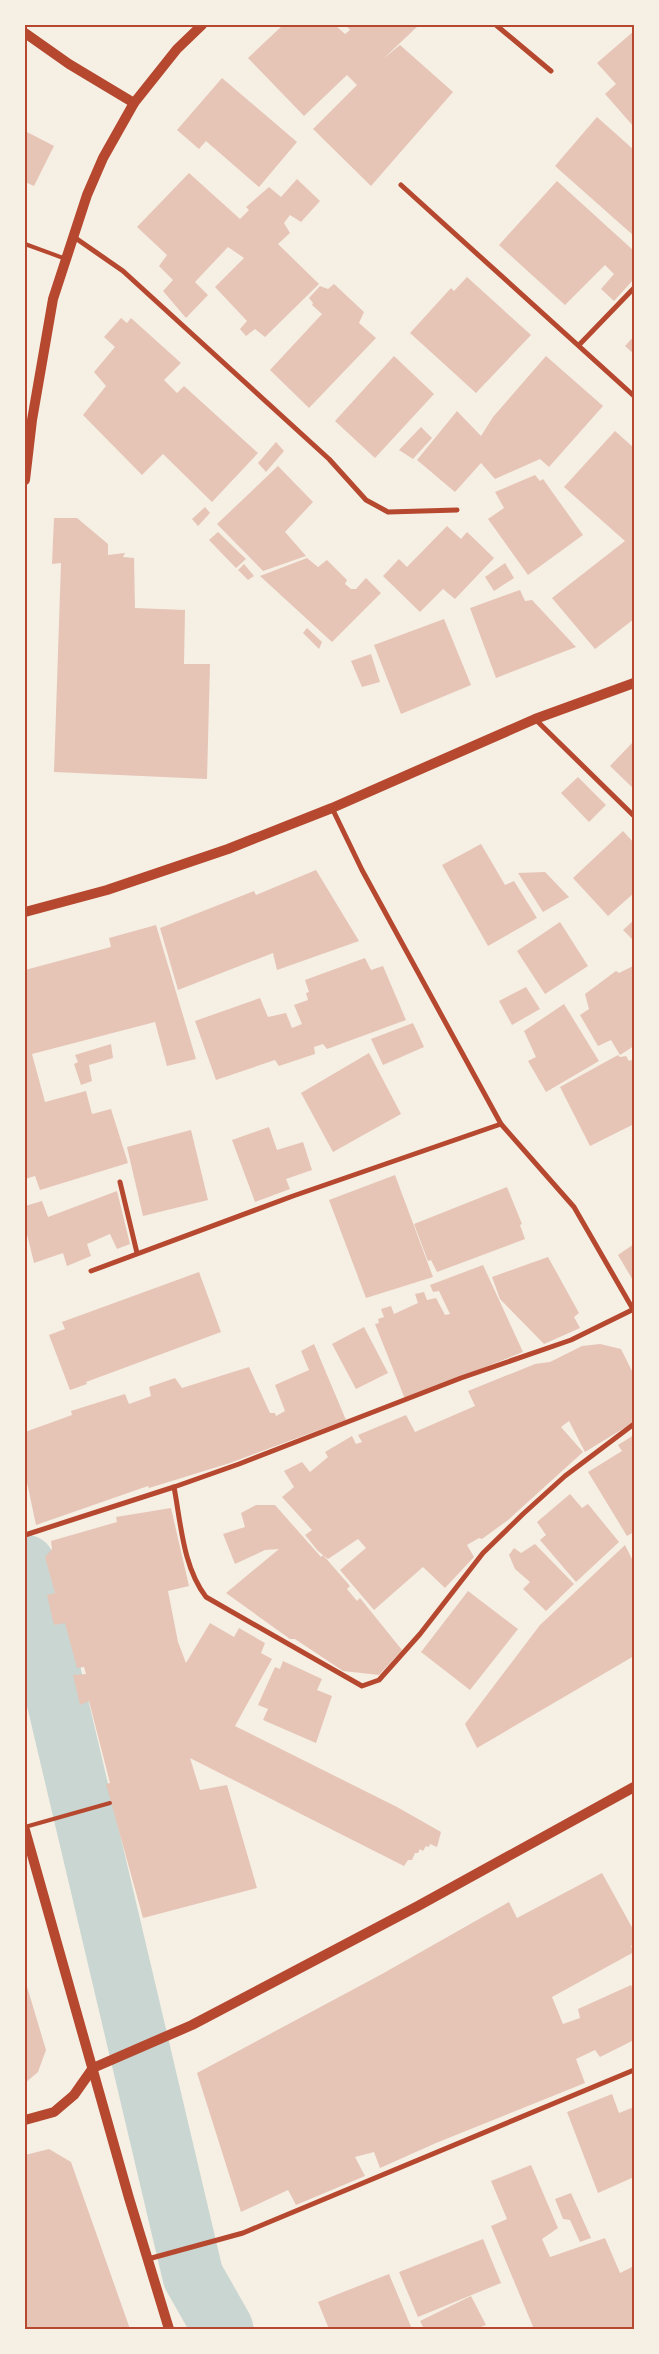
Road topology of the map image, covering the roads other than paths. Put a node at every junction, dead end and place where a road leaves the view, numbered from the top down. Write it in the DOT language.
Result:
graph roads {
  1 [pos="202,25"];
  2 [pos="496,25"];
  3 [pos="25,33"];
  4 [pos="551,72"];
  5 [pos="134,103"];
  6 [pos="401,185"];
  7 [pos="74,237"];
  8 [pos="25,244"];
  9 [pos="66,259"];
  10 [pos="634,288"];
  11 [pos="579,345"];
  12 [pos="634,396"];
  13 [pos="25,480"];
  14 [pos="457,510"];
  15 [pos="634,683"];
  16 [pos="535,719"];
  17 [pos="332,808"];
  18 [pos="634,816"];
  19 [pos="25,912"];
  20 [pos="501,1124"];
  21 [pos="120,1182"];
  22 [pos="137,1253"];
  23 [pos="91,1271"];
  24 [pos="634,1310"];
  25 [pos="634,1424"];
  26 [pos="174,1487"];
  27 [pos="25,1535"];
  28 [pos="634,1787"];
  29 [pos="110,1804"];
  30 [pos="26,1828"];
  31 [pos="93,2068"];
  32 [pos="634,2070"];
  33 [pos="25,2120"];
  34 [pos="148,2259"];
  35 [pos="169,2329"];
  1 -- 5 [label="main road"];
  2 -- 4 [label="street"];
  3 -- 5 [label="main road"];
  5 -- 7 [label="main road"];
  6 -- 11 [label="street"];
  7 -- 9 [label="main road"];
  7 -- 14 [label="street"];
  8 -- 9 [label="lane"];
  9 -- 13 [label="main road"];
  10 -- 11 [label="street"];
  11 -- 12 [label="street"];
  15 -- 16 [label="main road"];
  16 -- 17 [label="main road"];
  16 -- 18 [label="street"];
  17 -- 19 [label="main road"];
  17 -- 20 [label="street"];
  20 -- 22 [label="street"];
  20 -- 24 [label="street"];
  21 -- 22 [label="street"];
  22 -- 23 [label="street"];
  24 -- 26 [label="street"];
  25 -- 26 [label="street"];
  26 -- 27 [label="street"];
  28 -- 31 [label="main road"];
  29 -- 30 [label="lane"];
  30 -- 31 [label="main road"];
  31 -- 33 [label="main road"];
  31 -- 34 [label="main road"];
  32 -- 34 [label="street"];
  34 -- 35 [label="main road"];
}
